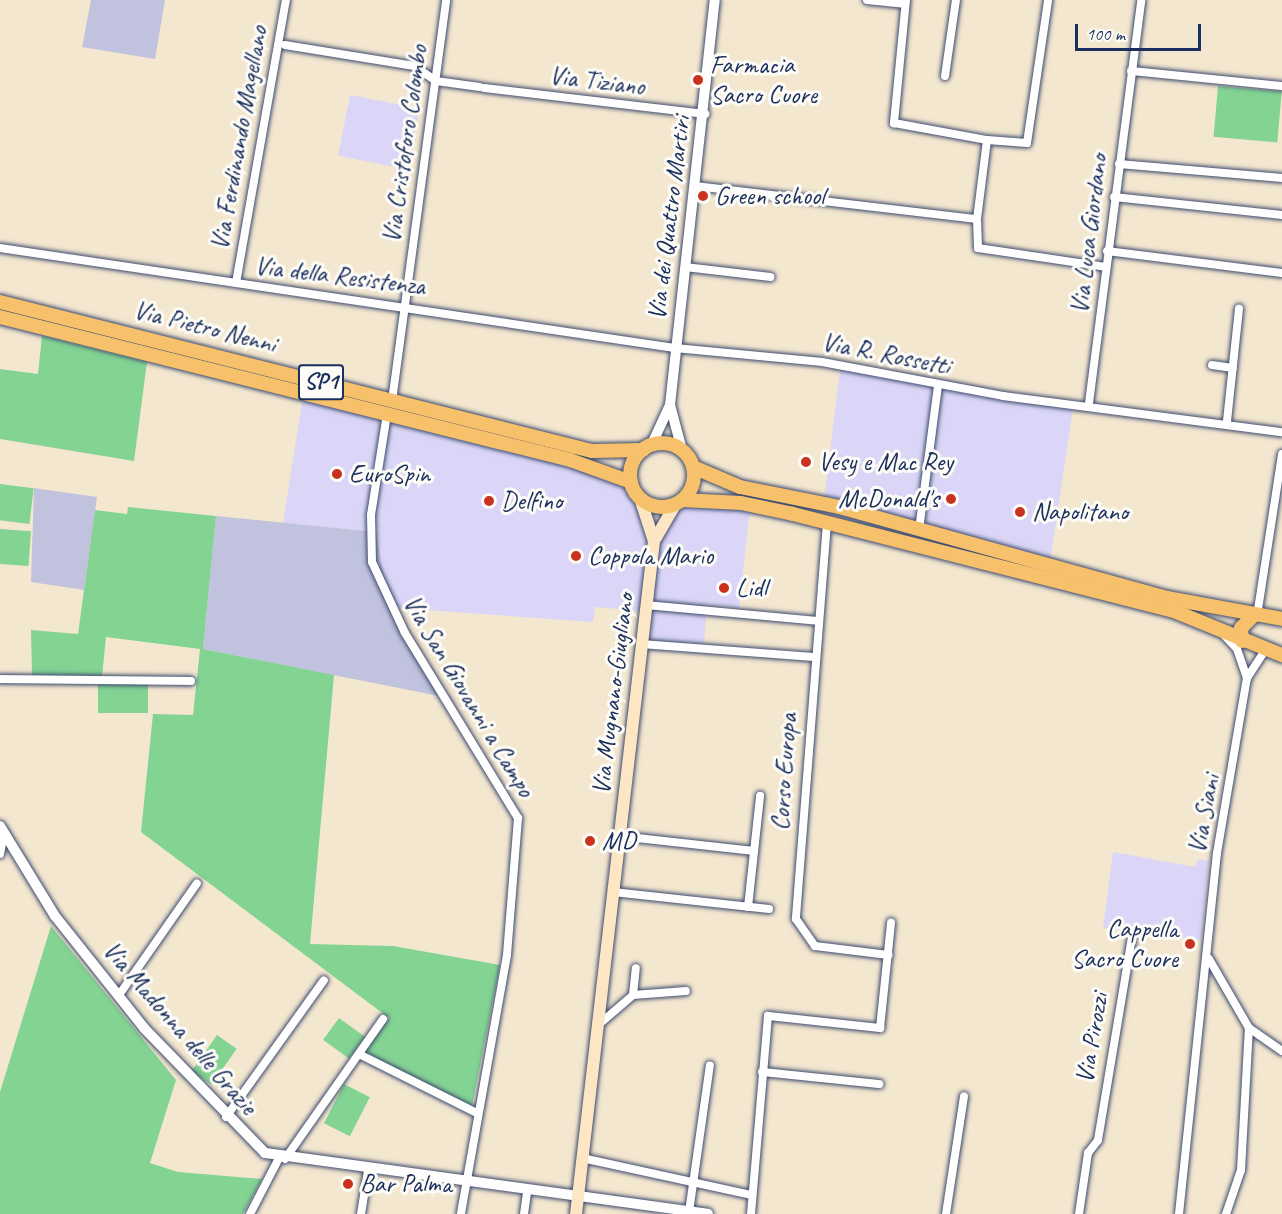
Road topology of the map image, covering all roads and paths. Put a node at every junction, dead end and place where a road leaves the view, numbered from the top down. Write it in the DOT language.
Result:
graph roads {
  1 [pos="286,0"];
  2 [pos="446,0"];
  3 [pos="715,0"];
  4 [pos="867,0"];
  5 [pos="956,0"];
  6 [pos="1048,0"];
  7 [pos="1141,0"];
  8 [pos="905,2"];
  9 [pos="285,45"];
  10 [pos="1131,71"];
  11 [pos="945,76"];
  12 [pos="436,81"];
  13 [pos="1282,86"];
  14 [pos="705,114"];
  15 [pos="987,140"];
  16 [pos="1119,164"];
  17 [pos="1282,178"];
  18 [pos="696,186"];
  19 [pos="1114,197"];
  20 [pos="1282,215"];
  21 [pos="976,219"];
  22 [pos="0,248"];
  23 [pos="1107,251"];
  24 [pos="685,267"];
  25 [pos="1106,267"];
  26 [pos="1282,273"];
  27 [pos="771,277"];
  28 [pos="236,283"];
  29 [pos="0,302"];
  30 [pos="404,304"];
  31 [pos="1239,309"];
  32 [pos="0,316"];
  33 [pos="675,348"];
  34 [pos="1212,365"];
  35 [pos="1233,368"];
  36 [pos="938,385"];
  37 [pos="392,400"];
  38 [pos="1089,403"];
  39 [pos="670,405"];
  40 [pos="387,414"];
  41 [pos="1227,421"];
  42 [pos="1282,432"];
  43 [pos="647,448"];
  44 [pos="682,450"];
  45 [pos="1282,454"];
  46 [pos="693,467"];
  47 [pos="631,482"];
  48 [pos="640,498"];
  49 [pos="679,503"];
  50 [pos="827,523"];
  51 [pos="920,530"];
  52 [pos="654,541"];
  53 [pos="646,605"];
  54 [pos="1255,616"];
  55 [pos="1282,619"];
  56 [pos="818,621"];
  57 [pos="1222,632"];
  58 [pos="1242,641"];
  59 [pos="641,644"];
  60 [pos="1265,650"];
  61 [pos="1282,654"];
  62 [pos="814,657"];
  63 [pos="1247,678"];
  64 [pos="0,679"];
  65 [pos="191,681"];
  66 [pos="760,796"];
  67 [pos="2,830"];
  68 [pos="620,836"];
  69 [pos="754,851"];
  70 [pos="0,854"];
  71 [pos="197,884"];
  72 [pos="613,892"];
  73 [pos="748,907"];
  74 [pos="769,909"];
  75 [pos="891,923"];
  76 [pos="1132,936"];
  77 [pos="888,955"];
  78 [pos="1209,958"];
  79 [pos="636,968"];
  80 [pos="324,980"];
  81 [pos="686,991"];
  82 [pos="119,995"];
  83 [pos="633,995"];
  84 [pos="384,1019"];
  85 [pos="1249,1028"];
  86 [pos="597,1029"];
  87 [pos="1282,1051"];
  88 [pos="359,1054"];
  89 [pos="710,1065"];
  90 [pos="762,1072"];
  91 [pos="879,1084"];
  92 [pos="964,1096"];
  93 [pos="477,1113"];
  94 [pos="226,1117"];
  95 [pos="582,1158"];
  96 [pos="282,1159"];
  97 [pos="368,1171"];
  98 [pos="693,1183"];
  99 [pos="464,1184"];
  100 [pos="527,1192"];
  101 [pos="752,1195"];
  102 [pos="578,1199"];
  103 [pos="689,1212"];
  104 [pos="250,1214"];
  105 [pos="362,1214"];
  106 [pos="461,1214"];
  107 [pos="524,1214"];
  108 [pos="576,1214"];
  109 [pos="708,1214"];
  110 [pos="751,1214"];
  111 [pos="946,1214"];
  112 [pos="1079,1214"];
  113 [pos="1179,1214"];
  114 [pos="1226,1214"];
  1 -- 28 [label="street, Via Ferdinando Magellano"];
  2 -- 12 [label="street, Via Cristoforo Colombo"];
  3 -- 14 [label="street, Via dei Quattro Martiri"];
  4 -- 8 [label="street"];
  5 -- 11 [label="street"];
  6 -- 15 [label="street"];
  7 -- 10 [label="street, Via Luca Giordano"];
  8 -- 15 [label="street"];
  9 -- 12 [label="street"];
  10 -- 13 [label="street"];
  10 -- 16 [label="street, Via Luca Giordano"];
  12 -- 14 [label="street, Via Tiziano"];
  12 -- 30 [label="street, Via Cristoforo Colombo"];
  14 -- 18 [label="street, Via dei Quattro Martiri"];
  15 -- 21 [label="street"];
  16 -- 17 [label="street"];
  16 -- 19 [label="street, Via Luca Giordano"];
  18 -- 21 [label="street"];
  18 -- 24 [label="street, Via dei Quattro Martiri"];
  19 -- 20 [label="street"];
  19 -- 23 [label="street, Via Luca Giordano"];
  21 -- 25 [label="street"];
  22 -- 28 [label="street, Via della Resistenza"];
  23 -- 25 [label="street, Via Luca Giordano"];
  23 -- 26 [label="street"];
  24 -- 27 [label="street"];
  24 -- 33 [label="street, Via dei Quattro Martiri"];
  25 -- 38 [label="street, Via Luca Giordano"];
  28 -- 30 [label="street, Via della Resistenza"];
  29 -- 37 [label="main road, Via Pietro Nenni / SP1"];
  30 -- 33 [label="street, Via della Resistenza"];
  30 -- 37 [label="street, Via Cristoforo Colombo"];
  31 -- 35 [label="street"];
  32 -- 40 [label="main road, Via Pietro Nenni / SP1"];
  33 -- 36 [label="street, Via R. Rossetti"];
  33 -- 39 [label="street, Via dei Quattro Martiri"];
  34 -- 35 [label="street"];
  35 -- 41 [label="street"];
  36 -- 38 [label="street, Via R. Rossetti"];
  36 -- 51 [label="street"];
  37 -- 43 [label="main road, Via Pietro Nenni / SP1"];
  38 -- 41 [label="street, Via R. Rossetti"];
  39 -- 43 [label="street, Via dei Quattro Martiri"];
  39 -- 44 [label="street, Via dei Quattro Martiri"];
  40 -- 47 [label="main road, Via Pietro Nenni / SP1"];
  40 -- 93 [label="street, Via San Giovanni a Campo"];
  41 -- 42 [label="street, Via R. Rossetti"];
  43 -- 44 [label="main road"];
  43 -- 47 [label="main road"];
  44 -- 46 [label="main road"];
  45 -- 54 [label="street"];
  46 -- 49 [label="main road"];
  46 -- 51 [label="main road"];
  47 -- 48 [label="main road"];
  48 -- 49 [label="main road"];
  48 -- 52 [label="main road, Via Mugnano-Giugliano"];
  49 -- 50 [label="main road"];
  49 -- 52 [label="main road, Via Mugnano-Giugliano"];
  50 -- 56 [label="street, Corso Europa"];
  50 -- 57 [label="main road"];
  51 -- 54 [label="main road"];
  52 -- 53 [label="main road, Via Mugnano-Giugliano"];
  53 -- 56 [label="street"];
  53 -- 59 [label="main road, Via Mugnano-Giugliano"];
  54 -- 55 [label="main road"];
  54 -- 58 [label="main road"];
  56 -- 62 [label="street, Corso Europa"];
  57 -- 58 [label="main road"];
  57 -- 63 [label="street"];
  58 -- 60 [label="main road"];
  59 -- 62 [label="street"];
  59 -- 68 [label="main road, Via Mugnano-Giugliano"];
  60 -- 61 [label="main road"];
  60 -- 63 [label="street"];
  62 -- 77 [label="street, Corso Europa"];
  63 -- 78 [label="street, Via Siani"];
  64 -- 65 [label="street"];
  66 -- 69 [label="street"];
  67 -- 70 [label="street"];
  67 -- 82 [label="street, Via Madonna delle Grazie"];
  68 -- 69 [label="street"];
  68 -- 72 [label="main road, Via Mugnano-Giugliano"];
  69 -- 73 [label="street"];
  71 -- 82 [label="street"];
  72 -- 73 [label="street"];
  72 -- 86 [label="main road, Via Mugnano-Giugliano"];
  73 -- 74 [label="street"];
  75 -- 77 [label="street"];
  76 -- 112 [label="street, Via Pirozzi"];
  77 -- 90 [label="street"];
  78 -- 85 [label="street"];
  78 -- 113 [label="street, Via Siani"];
  79 -- 83 [label="street"];
  80 -- 94 [label="street"];
  81 -- 83 [label="street"];
  82 -- 94 [label="street, Via Madonna delle Grazie"];
  83 -- 86 [label="street"];
  84 -- 88 [label="street"];
  85 -- 87 [label="street"];
  85 -- 114 [label="street"];
  86 -- 95 [label="main road, Via Mugnano-Giugliano"];
  88 -- 93 [label="street"];
  88 -- 96 [label="street"];
  89 -- 98 [label="street"];
  90 -- 91 [label="street"];
  90 -- 101 [label="street"];
  92 -- 111 [label="street"];
  93 -- 99 [label="street, Via San Giovanni a Campo"];
  94 -- 96 [label="street, Via Madonna delle Grazie"];
  95 -- 98 [label="street"];
  95 -- 102 [label="main road, Via Mugnano-Giugliano"];
  96 -- 97 [label="street, Via Madonna delle Grazie"];
  96 -- 104 [label="street"];
  97 -- 99 [label="street, Via Madonna delle Grazie"];
  97 -- 105 [label="street"];
  98 -- 101 [label="street"];
  98 -- 103 [label="street"];
  99 -- 100 [label="street, Via Madonna delle Grazie"];
  99 -- 106 [label="street, Via San Giovanni a Campo"];
  100 -- 102 [label="street, Via Madonna delle Grazie"];
  100 -- 107 [label="street"];
  101 -- 110 [label="street"];
  102 -- 103 [label="street"];
  102 -- 108 [label="main road, Via Mugnano-Giugliano"];
  103 -- 109 [label="street"];
}
